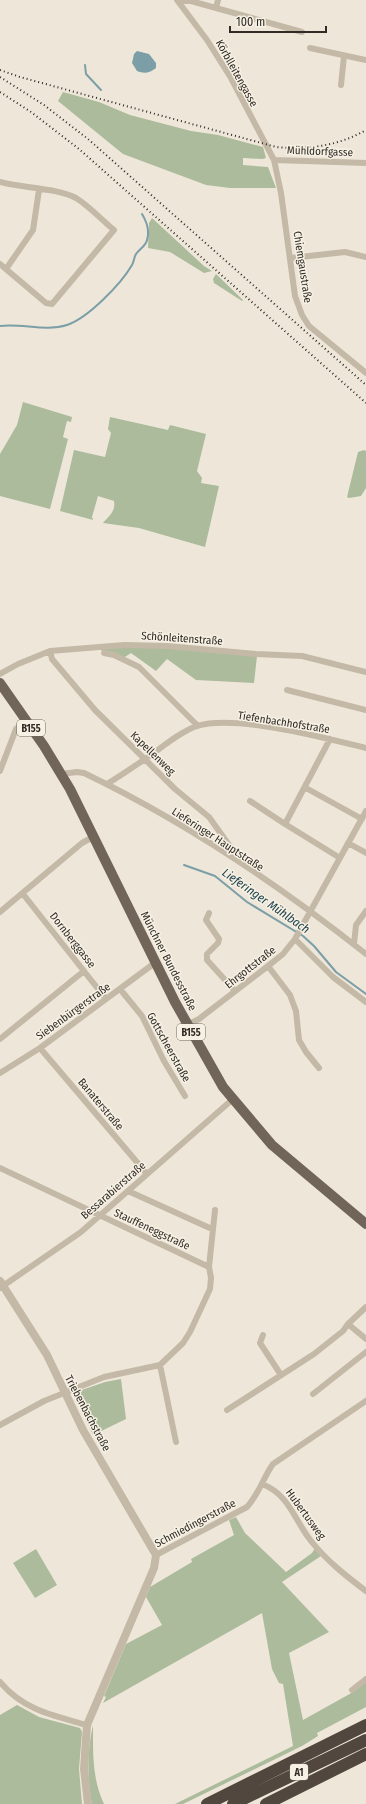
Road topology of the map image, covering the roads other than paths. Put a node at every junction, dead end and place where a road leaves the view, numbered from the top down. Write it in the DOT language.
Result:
graph roads {
  1 [pos="218,0"];
  2 [pos="178,1"];
  3 [pos="216,8"];
  4 [pos="302,32"];
  5 [pos="310,48"];
  6 [pos="344,56"];
  7 [pos="366,60"];
  8 [pos="341,85"];
  9 [pos="274,160"];
  10 [pos="366,163"];
  11 [pos="0,182"];
  12 [pos="39,190"];
  13 [pos="366,257"];
  14 [pos="291,258"];
  15 [pos="0,264"];
  16 [pos="6,269"];
  17 [pos="366,374"];
  18 [pos="50,651"];
  19 [pos="104,653"];
  20 [pos="366,672"];
  21 [pos="0,674"];
  22 [pos="0,683"];
  23 [pos="287,690"];
  24 [pos="366,710"];
  25 [pos="27,721"];
  26 [pos="198,726"];
  27 [pos="330,739"];
  28 [pos="366,748"];
  29 [pos="144,760"];
  30 [pos="0,771"];
  31 [pos="61,774"];
  32 [pos="107,784"];
  33 [pos="306,788"];
  34 [pos="250,801"];
  35 [pos="366,812"];
  36 [pos="362,819"];
  37 [pos="285,824"];
  38 [pos="93,837"];
  39 [pos="348,843"];
  40 [pos="366,853"];
  41 [pos="340,858"];
  42 [pos="245,867"];
  43 [pos="23,894"];
  44 [pos="310,911"];
  45 [pos="366,911"];
  46 [pos="0,912"];
  47 [pos="209,913"];
  48 [pos="297,935"];
  49 [pos="354,944"];
  50 [pos="366,954"];
  51 [pos="156,962"];
  52 [pos="268,966"];
  53 [pos="84,971"];
  54 [pos="120,989"];
  55 [pos="236,990"];
  56 [pos="106,999"];
  57 [pos="366,1002"];
  58 [pos="187,1025"];
  59 [pos="0,1039"];
  60 [pos="40,1048"];
  61 [pos="319,1068"];
  62 [pos="0,1074"];
  63 [pos="185,1096"];
  64 [pos="233,1099"];
  65 [pos="0,1168"];
  66 [pos="147,1174"];
  67 [pos="128,1191"];
  68 [pos="215,1210"];
  69 [pos="100,1216"];
  70 [pos="366,1224"];
  71 [pos="212,1229"];
  72 [pos="209,1268"];
  73 [pos="1,1285"];
  74 [pos="366,1307"];
  75 [pos="348,1324"];
  76 [pos="263,1334"];
  77 [pos="366,1339"];
  78 [pos="366,1352"];
  79 [pos="160,1366"];
  80 [pos="281,1375"];
  81 [pos="64,1393"];
  82 [pos="313,1394"];
  83 [pos="366,1401"];
  84 [pos="227,1410"];
  85 [pos="0,1425"];
  86 [pos="176,1442"];
  87 [pos="262,1484"];
  88 [pos="156,1555"];
  89 [pos="366,1591"];
  90 [pos="366,1679"];
  91 [pos="0,1682"];
  92 [pos="352,1690"];
  93 [pos="87,1725"];
  94 [pos="366,1725"];
  95 [pos="366,1740"];
  96 [pos="366,1754"];
  97 [pos="88,1804"];
  98 [pos="207,1804"];
  99 [pos="233,1804"];
  100 [pos="266,1804"];
  1 -- 3 [label="street"];
  2 -- 3 [label="street"];
  2 -- 9 [label="street, Körblleitengasse"];
  3 -- 4 [label="street"];
  5 -- 6 [label="street"];
  6 -- 7 [label="street"];
  6 -- 8 [label="street"];
  9 -- 10 [label="street, Mühldorfgasse"];
  9 -- 14 [label="street, Chiemgaustraße"];
  11 -- 12 [label="street"];
  12 -- 16 [label="street"];
  12 -- 16 [label="street"];
  13 -- 14 [label="street"];
  14 -- 17 [label="street, Chiemgaustraße"];
  15 -- 16 [label="street"];
  18 -- 20 [label="street, Schönleitenstraße"];
  18 -- 21 [label="street, Schönleitenstraße"];
  18 -- 29 [label="street, Kapellenweg"];
  19 -- 26 [label="street"];
  22 -- 25 [label="main road, B155"];
  23 -- 24 [label="street"];
  25 -- 30 [label="street"];
  25 -- 31 [label="main road, B155"];
  26 -- 27 [label="street, Tiefenbachhofstraße"];
  26 -- 29 [label="street, Tiefenbachhofstraße"];
  27 -- 28 [label="street, Tiefenbachhofstraße"];
  27 -- 33 [label="street"];
  29 -- 32 [label="street, Tiefenbachhofstraße"];
  29 -- 42 [label="street, Kapellenweg"];
  31 -- 32 [label="street, Lieferinger Hauptstraße"];
  31 -- 38 [label="main road, Münchner Bundesstraße / B155"];
  32 -- 42 [label="street, Lieferinger Hauptstraße"];
  33 -- 36 [label="street"];
  33 -- 37 [label="street"];
  34 -- 37 [label="street"];
  35 -- 36 [label="street, Ehrgottstraße"];
  36 -- 39 [label="street, Ehrgottstraße"];
  37 -- 41 [label="street"];
  38 -- 43 [label="street"];
  38 -- 51 [label="main road, Münchner Bundesstraße / B155"];
  39 -- 40 [label="street"];
  39 -- 41 [label="street, Ehrgottstraße"];
  41 -- 44 [label="street, Ehrgottstraße"];
  42 -- 44 [label="street, Lieferinger Hauptstraße"];
  43 -- 46 [label="street"];
  43 -- 53 [label="street, Dornberggasse"];
  44 -- 48 [label="street, Ehrgottstraße"];
  44 -- 49 [label="street, Lieferinger Hauptstraße"];
  45 -- 49 [label="street"];
  47 -- 55 [label="street"];
  48 -- 52 [label="street, Ehrgottstraße"];
  48 -- 57 [label="street"];
  49 -- 50 [label="street, Lieferinger Hauptstraße"];
  51 -- 54 [label="street, Siebenbürgerstraße"];
  51 -- 58 [label="main road, Münchner Bundesstraße / B155"];
  52 -- 55 [label="street, Ehrgottstraße"];
  52 -- 61 [label="street"];
  53 -- 56 [label="street, Dornberggasse"];
  53 -- 59 [label="street"];
  54 -- 56 [label="street, Siebenbürgerstraße"];
  54 -- 63 [label="street, Gottscheerstraße"];
  55 -- 58 [label="street, Ehrgottstraße"];
  56 -- 60 [label="street, Siebenbürgerstraße"];
  58 -- 64 [label="main road, Münchner Bundesstraße / B155"];
  60 -- 62 [label="street, Siebenbürgerstraße"];
  60 -- 66 [label="street, Banaterstraße"];
  64 -- 66 [label="street, Bessarabierstraße"];
  64 -- 70 [label="main road, Münchner Bundesstraße / B155"];
  65 -- 69 [label="street, Stauffeneggstraße"];
  66 -- 67 [label="street, Bessarabierstraße"];
  67 -- 69 [label="street, Bessarabierstraße"];
  67 -- 71 [label="street"];
  68 -- 71 [label="street"];
  69 -- 72 [label="street, Stauffeneggstraße"];
  69 -- 73 [label="street, Bessarabierstraße"];
  71 -- 72 [label="street"];
  72 -- 79 [label="street"];
  73 -- 81 [label="street, Triebenbachstraße"];
  74 -- 75 [label="street"];
  75 -- 77 [label="street"];
  75 -- 80 [label="street"];
  76 -- 80 [label="street"];
  78 -- 82 [label="street"];
  79 -- 81 [label="street"];
  79 -- 86 [label="street"];
  80 -- 84 [label="street"];
  81 -- 85 [label="street"];
  81 -- 88 [label="street, Triebenbachstraße"];
  83 -- 87 [label="street, Schmiedingerstraße"];
  87 -- 88 [label="street, Schmiedingerstraße"];
  87 -- 89 [label="street, Hubertusweg"];
  88 -- 93 [label="street, Schmiedingerstraße"];
  90 -- 92 [label="street"];
  91 -- 93 [label="street"];
  93 -- 97 [label="street, Schmiedingerstraße"];
  94 -- 98 [label="highway"];
  95 -- 99 [label="highway, A1"];
  96 -- 100 [label="highway, A1"];
}
